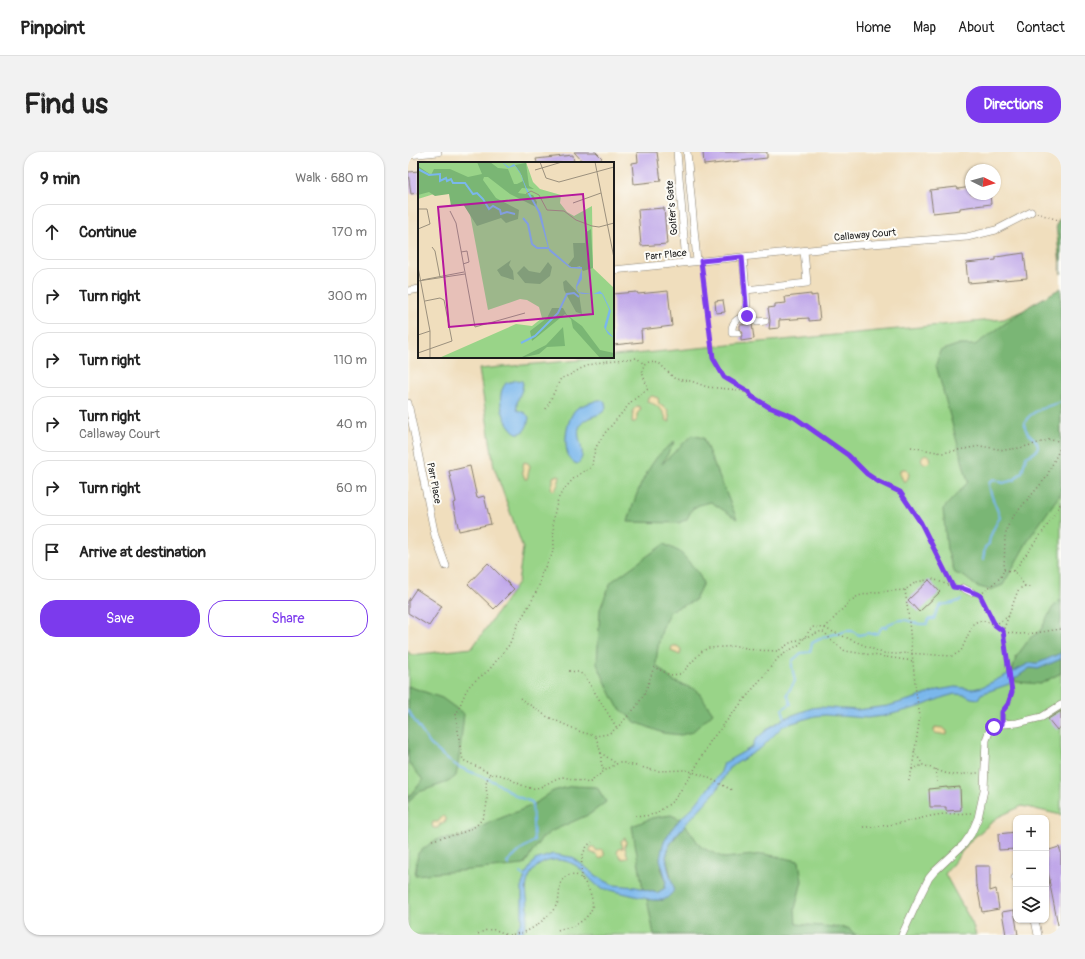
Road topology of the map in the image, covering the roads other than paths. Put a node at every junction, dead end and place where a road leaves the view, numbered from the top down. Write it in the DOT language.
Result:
graph roads {
  1 [pos="438,152"];
  2 [pos="677,152"];
  3 [pos="687,152"];
  4 [pos="408,155"];
  5 [pos="1031,212"];
  6 [pos="804,251"];
  7 [pos="742,257"];
  8 [pos="699,261"];
  9 [pos="686,262"];
  10 [pos="614,270"];
  11 [pos="746,290"];
  12 [pos="747,316"];
  13 [pos="765,321"];
  14 [pos="738,333"];
  15 [pos="408,403"];
  16 [pos="446,566"];
  17 [pos="963,588"];
  18 [pos="971,592"];
  19 [pos="1061,705"];
  20 [pos="1036,923"];
  21 [pos="902,935"];
  22 [pos="1038,935"];
  1 -- 4 [label="street"];
  2 -- 9 [label="street, Golfer's Gate"];
  3 -- 8 [label="street, Golfer's Gate"];
  5 -- 6 [label="street, Callaway Court"];
  6 -- 7 [label="street, Callaway Court"];
  6 -- 11 [label="street"];
  7 -- 8 [label="street, Callaway Court"];
  7 -- 11 [label="street"];
  8 -- 9 [label="street, Parr Place"];
  9 -- 10 [label="street, Parr Place"];
  11 -- 12 [label="street"];
  12 -- 13 [label="street"];
  12 -- 14 [label="street"];
  15 -- 16 [label="street, Parr Place"];
  17 -- 18 [label="street"];
  19 -- 21 [label="street"];
  20 -- 22 [label="street"];
}
